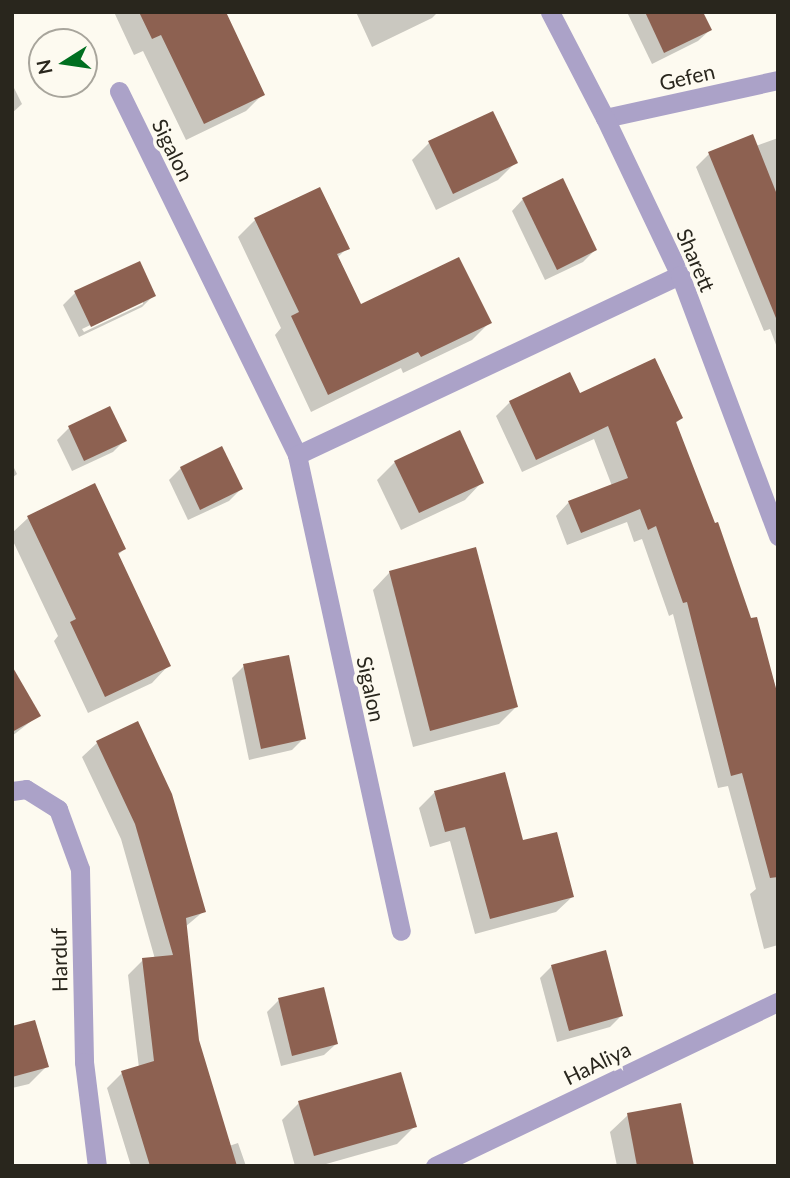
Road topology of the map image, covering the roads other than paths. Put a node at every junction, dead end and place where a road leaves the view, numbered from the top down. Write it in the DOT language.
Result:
graph roads {
  1 [pos="550,12"];
  2 [pos="778,80"];
  3 [pos="119,91"];
  4 [pos="606,118"];
  5 [pos="680,275"];
  6 [pos="297,455"];
  7 [pos="778,536"];
  8 [pos="12,790"];
  9 [pos="401,932"];
  10 [pos="778,1002"];
  11 [pos="445,1164"];
  12 [pos="97,1166"];
  1 -- 4 [label="street, Sharett"];
  2 -- 4 [label="street, Gefen"];
  3 -- 6 [label="street, Sigalon"];
  4 -- 5 [label="street, Sharett"];
  5 -- 6 [label="street"];
  5 -- 7 [label="street, Sharett"];
  6 -- 9 [label="street, Sigalon"];
  8 -- 12 [label="street, Harduf"];
  10 -- 11 [label="street, HaAliya"];
}
